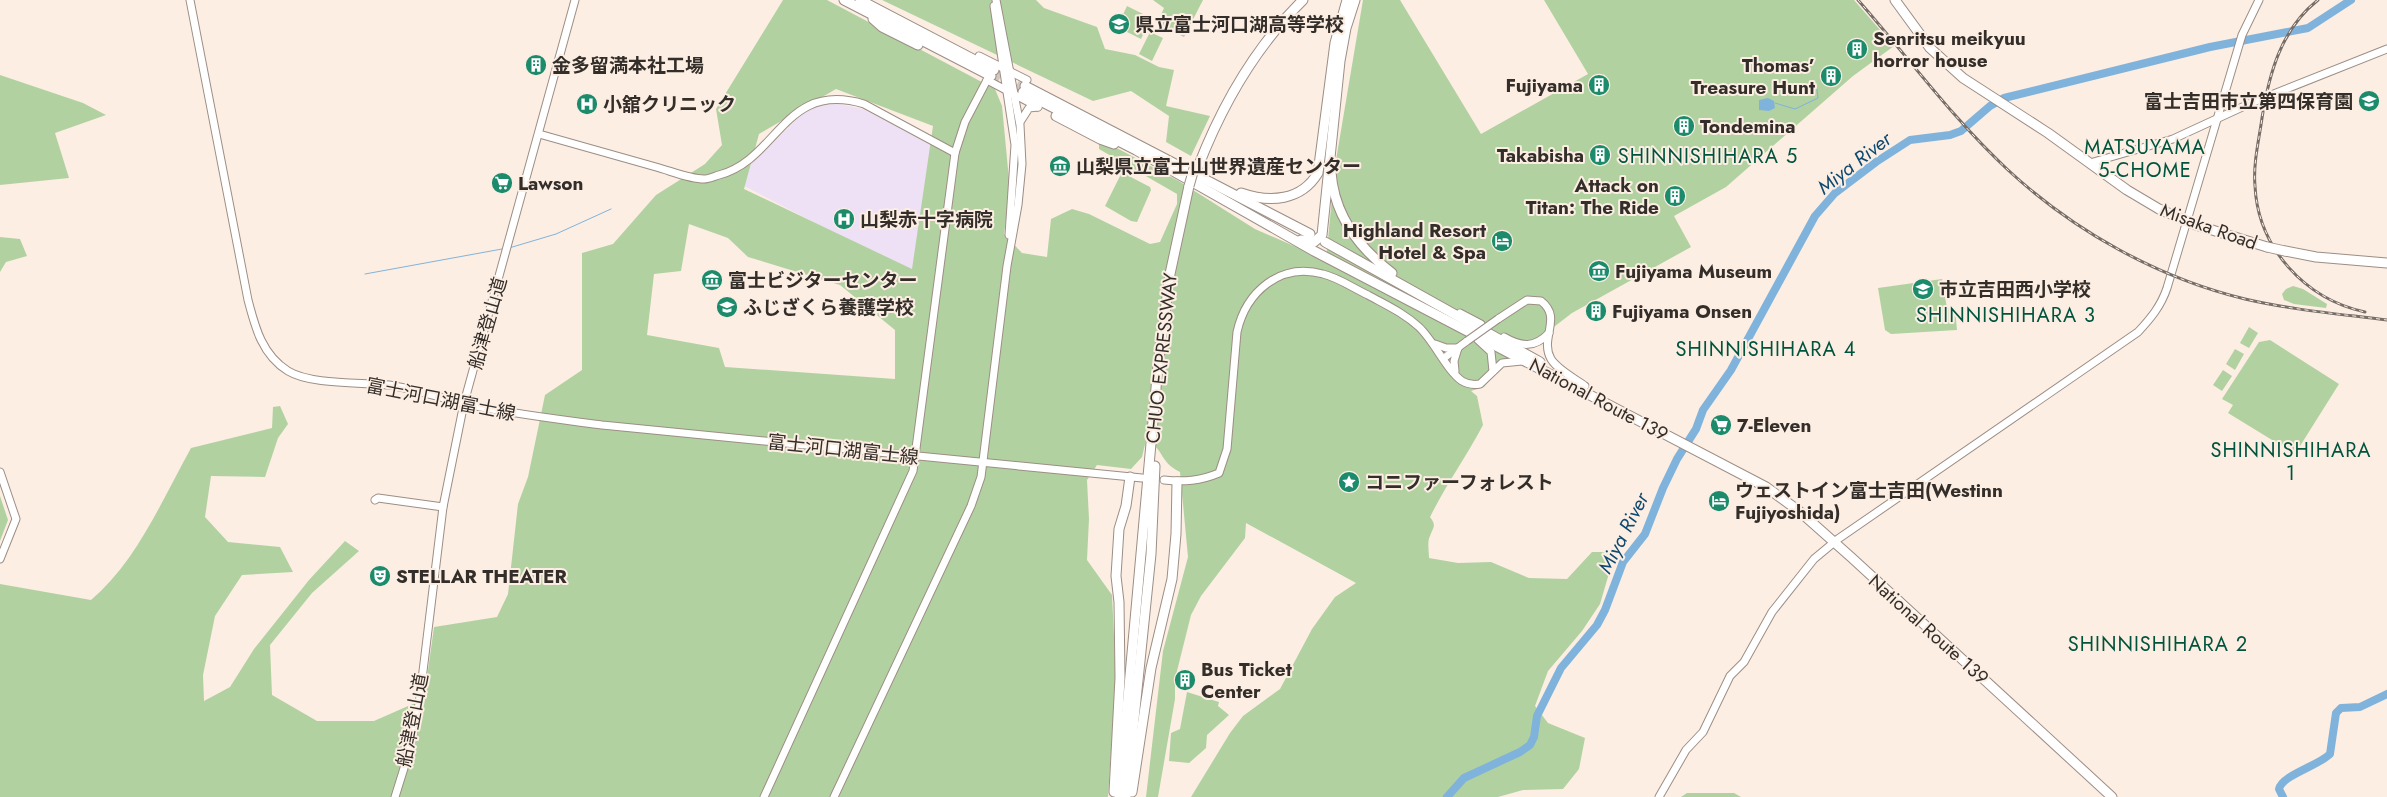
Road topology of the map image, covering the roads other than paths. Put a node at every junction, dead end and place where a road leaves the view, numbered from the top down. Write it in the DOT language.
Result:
graph roads {
  1 [pos="190,0"];
  2 [pos="575,0"];
  3 [pos="844,0"];
  4 [pos="995,0"];
  5 [pos="1295,0"];
  6 [pos="1303,0"];
  7 [pos="1346,0"];
  8 [pos="1355,0"];
  9 [pos="1895,0"];
  10 [pos="2259,0"];
  11 [pos="859,2"];
  12 [pos="998,43"];
  13 [pos="2387,49"];
  14 [pos="979,56"];
  15 [pos="1010,72"];
  16 [pos="994,74"];
  17 [pos="1004,79"];
  18 [pos="1009,87"];
  19 [pos="1022,88"];
  20 [pos="1038,107"];
  21 [pos="2216,121"];
  22 [pos="1020,122"];
  23 [pos="538,134"];
  24 [pos="1138,148"];
  25 [pos="955,153"];
  26 [pos="1326,154"];
  27 [pos="2090,163"];
  28 [pos="1197,166"];
  29 [pos="1202,178"];
  30 [pos="2188,221"];
  31 [pos="1264,224"];
  32 [pos="1318,239"];
  33 [pos="2387,263"];
  34 [pos="1007,266"];
  35 [pos="1364,277"];
  36 [pos="1428,298"];
  37 [pos="1450,322"];
  38 [pos="1549,333"];
  39 [pos="1434,344"];
  40 [pos="1458,348"];
  41 [pos="1444,358"];
  42 [pos="1534,365"];
  43 [pos="1493,371"];
  44 [pos="1456,375"];
  45 [pos="1585,386"];
  46 [pos="464,403"];
  47 [pos="1676,437"];
  48 [pos="917,456"];
  49 [pos="984,463"];
  50 [pos="0,472"];
  51 [pos="1130,477"];
  52 [pos="1142,478"];
  53 [pos="1164,480"];
  54 [pos="1177,482"];
  55 [pos="375,500"];
  56 [pos="443,507"];
  57 [pos="1836,540"];
  58 [pos="1146,554"];
  59 [pos="0,559"];
  60 [pos="395,797"];
  61 [pos="764,797"];
  62 [pos="834,797"];
  63 [pos="1114,797"];
  64 [pos="1120,797"];
  65 [pos="1126,797"];
  66 [pos="1132,797"];
  67 [pos="1659,797"];
  68 [pos="2112,797"];
  69 [pos="2120,797"];
  1 -- 46 [label="main road, 富士河口湖富士線"];
  2 -- 23 [label="main road, 船津登山道"];
  3 -- 11 [label="highway"];
  4 -- 12 [label="main road"];
  4 -- 15 [label="main road"];
  5 -- 28 [label="highway"];
  6 -- 28 [label="highway"];
  7 -- 26 [label="highway"];
  8 -- 26 [label="highway"];
  9 -- 27 [label="highway, Misaka Road"];
  10 -- 21 [label="main road"];
  11 -- 14 [label="highway"];
  11 -- 16 [label="highway"];
  11 -- 16 [label="highway"];
  12 -- 14 [label="main road"];
  12 -- 16 [label="main road"];
  13 -- 21 [label="main road"];
  14 -- 16 [label="main road"];
  15 -- 16 [label="main road"];
  15 -- 17 [label="main road"];
  15 -- 18 [label="main road"];
  15 -- 19 [label="main road"];
  16 -- 17 [label="main road"];
  16 -- 17 [label="main road"];
  16 -- 18 [label="main road"];
  16 -- 25 [label="main road"];
  17 -- 18 [label="main road"];
  18 -- 19 [label="main road"];
  18 -- 19 [label="main road"];
  18 -- 34 [label="main road"];
  19 -- 20 [label="main road"];
  19 -- 22 [label="main road"];
  19 -- 24 [label="highway, National Route 139"];
  20 -- 22 [label="main road"];
  20 -- 24 [label="highway"];
  21 -- 27 [label="main road"];
  21 -- 30 [label="main road"];
  22 -- 34 [label="main road"];
  23 -- 25 [label="main road"];
  23 -- 46 [label="main road, 船津登山道"];
  24 -- 29 [label="highway, National Route 139"];
  24 -- 31 [label="highway, National Route 139"];
  25 -- 48 [label="main road"];
  26 -- 29 [label="highway"];
  26 -- 32 [label="highway"];
  26 -- 36 [label="highway"];
  27 -- 30 [label="highway, Misaka Road"];
  28 -- 58 [label="highway, CHUO EXPRESSWAY, bridge"];
  29 -- 32 [label="highway, National Route 139"];
  30 -- 33 [label="highway, Misaka Road, bridge"];
  30 -- 57 [label="main road"];
  31 -- 32 [label="highway"];
  31 -- 35 [label="highway, National Route 139"];
  32 -- 35 [label="highway"];
  32 -- 36 [label="highway, National Route 139"];
  34 -- 49 [label="main road"];
  35 -- 37 [label="highway, National Route 139"];
  36 -- 38 [label="main road"];
  36 -- 45 [label="highway, National Route 139"];
  37 -- 42 [label="highway, National Route 139"];
  37 -- 43 [label="main road"];
  38 -- 40 [label="main road, bridge"];
  38 -- 45 [label="main road"];
  39 -- 40 [label="main road"];
  39 -- 41 [label="main road"];
  39 -- 54 [label="main road"];
  40 -- 41 [label="main road"];
  40 -- 44 [label="main road"];
  41 -- 44 [label="main road"];
  42 -- 43 [label="main road"];
  42 -- 47 [label="highway, National Route 139"];
  43 -- 44 [label="main road"];
  45 -- 47 [label="highway, National Route 139"];
  46 -- 48 [label="main road, 富士河口湖富士線"];
  46 -- 56 [label="main road, 船津登山道"];
  47 -- 57 [label="highway, National Route 139"];
  48 -- 49 [label="main road, 富士河口湖富士線"];
  48 -- 61 [label="main road"];
  49 -- 51 [label="main road, 富士河口湖富士線"];
  49 -- 62 [label="main road"];
  50 -- 59 [label="main road"];
  51 -- 52 [label="main road, 富士河口湖富士線"];
  51 -- 63 [label="highway"];
  53 -- 54 [label="main road"];
  54 -- 66 [label="highway"];
  55 -- 56 [label="main road"];
  56 -- 60 [label="main road, 船津登山道"];
  57 -- 67 [label="main road"];
  57 -- 68 [label="highway, National Route 139"];
  57 -- 69 [label="highway, National Route 139"];
  58 -- 64 [label="highway"];
  58 -- 65 [label="highway"];
}
